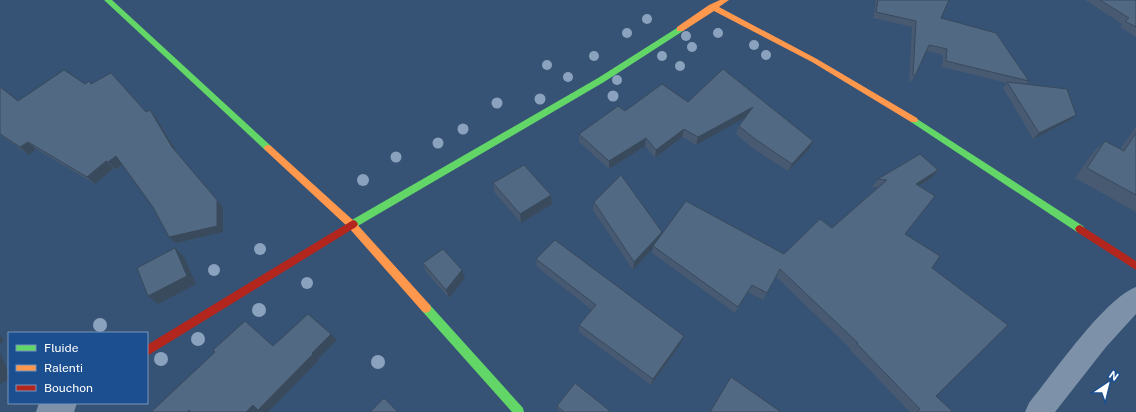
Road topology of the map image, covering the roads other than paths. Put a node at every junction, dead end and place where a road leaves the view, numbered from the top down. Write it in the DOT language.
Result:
graph roads {
  1 [pos="108,0"];
  2 [pos="725,0"];
  3 [pos="712,7"];
  4 [pos="352,225"];
  5 [pos="1136,266"];
  6 [pos="1136,298"];
  7 [pos="148,350"];
  8 [pos="62,404"];
  9 [pos="49,412"];
  10 [pos="520,412"];
  11 [pos="1038,412"];
  1 -- 4 [label="street"];
  2 -- 3 [label="street"];
  3 -- 4 [label="street"];
  3 -- 5 [label="street"];
  4 -- 7 [label="street"];
  4 -- 10 [label="street"];
  6 -- 11 [label="street"];
  8 -- 9 [label="street"];
}
